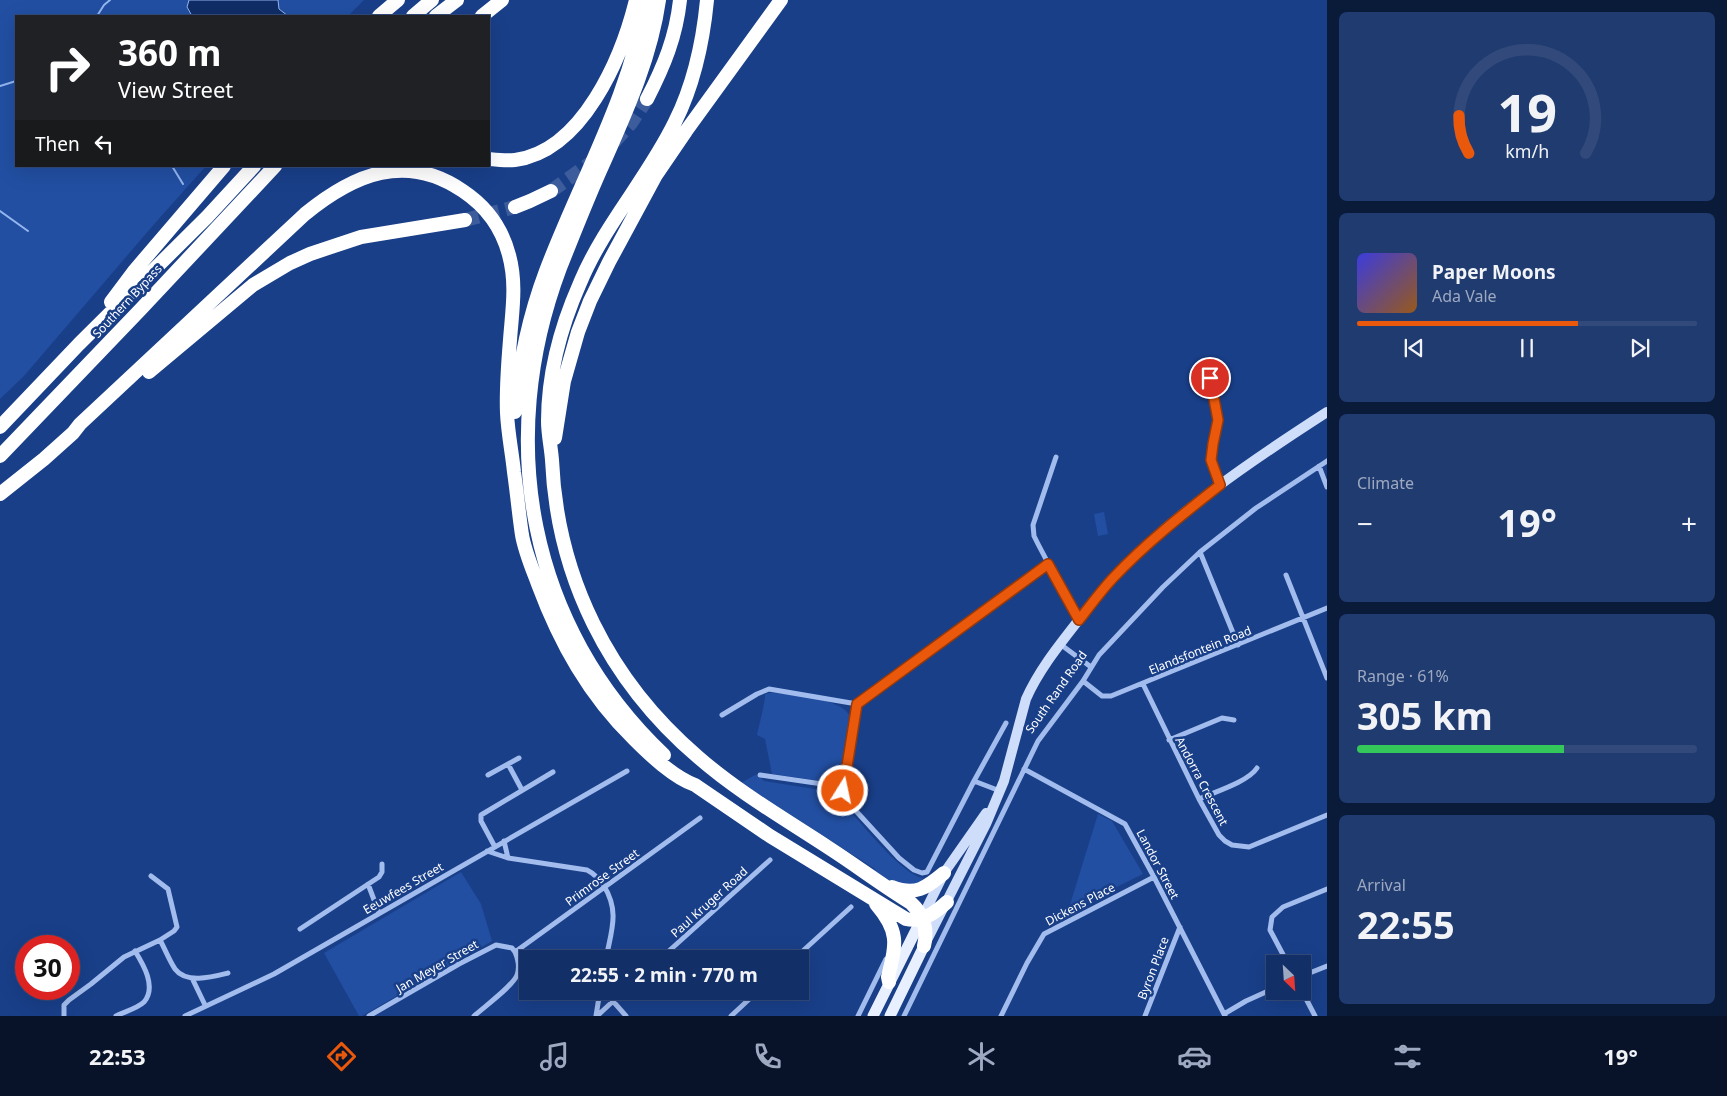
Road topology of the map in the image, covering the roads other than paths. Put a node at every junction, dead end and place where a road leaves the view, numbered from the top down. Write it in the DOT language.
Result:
graph roads {
  1 [pos="391,0"];
  2 [pos="398,0"];
  3 [pos="432,0"];
  4 [pos="457,0"];
  5 [pos="502,0"];
  6 [pos="636,0"];
  7 [pos="646,0"];
  8 [pos="659,0"];
  9 [pos="680,0"];
  10 [pos="707,0"];
  11 [pos="781,0"];
  12 [pos="374,15"];
  13 [pos="380,15"];
  14 [pos="414,15"];
  15 [pos="437,15"];
  16 [pos="483,15"];
  17 [pos="647,99"];
  18 [pos="490,159"];
  19 [pos="223,167"];
  20 [pos="253,167"];
  21 [pos="274,167"];
  22 [pos="550,191"];
  23 [pos="515,207"];
  24 [pos="465,220"];
  25 [pos="73,350"];
  26 [pos="1206,362"];
  27 [pos="1327,412"];
  28 [pos="0,427"];
  29 [pos="77,429"];
  30 [pos="552,451"];
  31 [pos="0,456"];
  32 [pos="1056,457"];
  33 [pos="513,460"];
  34 [pos="1327,461"];
  35 [pos="1318,466"];
  36 [pos="1220,485"];
  37 [pos="1327,487"];
  38 [pos="0,494"];
  39 [pos="1200,552"];
  40 [pos="1048,564"];
  41 [pos="1286,574"];
  42 [pos="1327,608"];
  43 [pos="1303,618"];
  44 [pos="1079,620"];
  45 [pos="1060,644"];
  46 [pos="1238,645"];
  47 [pos="1091,666"];
  48 [pos="1327,678"];
  49 [pos="1083,681"];
  50 [pos="1143,684"];
  51 [pos="857,704"];
  52 [pos="722,715"];
  53 [pos="1234,720"];
  54 [pos="1006,723"];
  55 [pos="1169,740"];
  56 [pos="519,758"];
  57 [pos="508,764"];
  58 [pos="1257,768"];
  59 [pos="1024,769"];
  60 [pos="627,771"];
  61 [pos="553,772"];
  62 [pos="488,775"];
  63 [pos="760,775"];
  64 [pos="974,781"];
  65 [pos="694,785"];
  66 [pos="843,787"];
  67 [pos="522,790"];
  68 [pos="997,796"];
  69 [pos="1199,799"];
  70 [pos="1327,815"];
  71 [pos="700,818"];
  72 [pos="504,842"];
  73 [pos="495,847"];
  74 [pos="488,851"];
  75 [pos="508,858"];
  76 [pos="770,860"];
  77 [pos="382,864"];
  78 [pos="944,873"];
  79 [pos="151,876"];
  80 [pos="1154,877"];
  81 [pos="880,882"];
  82 [pos="368,884"];
  83 [pos="605,887"];
  84 [pos="1327,889"];
  85 [pos="871,897"];
  86 [pos="947,902"];
  87 [pos="851,907"];
  88 [pos="379,913"];
  89 [pos="922,918"];
  90 [pos="1180,927"];
  91 [pos="300,929"];
  92 [pos="160,940"];
  93 [pos="924,946"];
  94 [pos="608,950"];
  95 [pos="670,950"];
  96 [pos="804,950"];
  97 [pos="135,951"];
  98 [pos="515,952"];
  99 [pos="1283,955"];
  100 [pos="886,959"];
  101 [pos="1327,966"];
  102 [pos="1311,972"];
  103 [pos="228,973"];
  104 [pos="192,978"];
  105 [pos="889,982"];
  106 [pos="1266,992"];
  107 [pos="599,1000"];
  108 [pos="748,1000"];
  109 [pos="1307,1000"];
  110 [pos="613,1001"];
  111 [pos="205,1005"];
  112 [pos="905,1014"];
  113 [pos="1225,1015"];
  114 [pos="64,1016"];
  115 [pos="116,1016"];
  116 [pos="185,1016"];
  117 [pos="369,1016"];
  118 [pos="474,1016"];
  119 [pos="596,1016"];
  120 [pos="626,1016"];
  121 [pos="731,1016"];
  122 [pos="858,1016"];
  123 [pos="873,1016"];
  124 [pos="890,1016"];
  125 [pos="912,1016"];
  126 [pos="1001,1016"];
  127 [pos="1145,1016"];
  128 [pos="1315,1016"];
  1 -- 12 [label="highway"];
  2 -- 13 [label="highway"];
  3 -- 14 [label="highway"];
  4 -- 15 [label="highway"];
  5 -- 16 [label="highway"];
  6 -- 18 [label="highway"];
  7 -- 33 [label="highway"];
  8 -- 65 [label="highway"];
  9 -- 17 [label="highway"];
  10 -- 30 [label="highway"];
  11 -- 30 [label="highway"];
  19 -- 25 [label="highway"];
  20 -- 25 [label="highway, Southern Bypass"];
  21 -- 31 [label="highway, Southern Bypass"];
  22 -- 23 [label="highway"];
  24 -- 29 [label="highway"];
  25 -- 28 [label="highway, Southern Bypass"];
  26 -- 36 [label="street"];
  27 -- 36 [label="main road, South Rand Road"];
  29 -- 33 [label="highway"];
  29 -- 38 [label="highway"];
  30 -- 81 [label="highway"];
  32 -- 40 [label="street"];
  33 -- 65 [label="highway"];
  34 -- 35 [label="street, South Rand Road"];
  35 -- 37 [label="street"];
  35 -- 39 [label="street, South Rand Road"];
  36 -- 44 [label="main road, South Rand Road"];
  39 -- 46 [label="street"];
  39 -- 47 [label="street, South Rand Road"];
  40 -- 44 [label="street"];
  40 -- 51 [label="street"];
  41 -- 43 [label="street"];
  42 -- 43 [label="street, Elandsfontein Road"];
  43 -- 46 [label="street, Elandsfontein Road"];
  43 -- 48 [label="street"];
  44 -- 45 [label="main road, South Rand Road"];
  45 -- 47 [label="street"];
  45 -- 68 [label="main road, South Rand Road"];
  46 -- 50 [label="street, Elandsfontein Road"];
  47 -- 49 [label="street, South Rand Road"];
  49 -- 50 [label="street, Elandsfontein Road"];
  49 -- 59 [label="street, South Rand Road"];
  50 -- 55 [label="street, Andorra Crescent"];
  51 -- 52 [label="street"];
  51 -- 66 [label="street"];
  53 -- 55 [label="street"];
  54 -- 64 [label="street, South Rand Road"];
  55 -- 69 [label="street, Andorra Crescent"];
  56 -- 57 [label="street"];
  57 -- 62 [label="street"];
  57 -- 67 [label="street"];
  58 -- 69 [label="street"];
  59 -- 80 [label="street, Landor Street"];
  59 -- 112 [label="street, South Rand Road"];
  60 -- 72 [label="street, Eeuwfees Street"];
  61 -- 67 [label="street"];
  63 -- 66 [label="street"];
  64 -- 66 [label="street, South Rand Road"];
  64 -- 68 [label="street"];
  65 -- 85 [label="highway"];
  67 -- 73 [label="street"];
  68 -- 78 [label="main road, South Rand Road"];
  68 -- 86 [label="main road, South Rand Road"];
  69 -- 70 [label="street, Andorra Crescent"];
  71 -- 83 [label="street, Primrose Street"];
  72 -- 73 [label="street, Eeuwfees Street"];
  72 -- 75 [label="street"];
  73 -- 74 [label="street, Eeuwfees Street"];
  74 -- 75 [label="street"];
  74 -- 88 [label="street, Eeuwfees Street"];
  75 -- 83 [label="street"];
  76 -- 95 [label="street, Paul Kruger Road"];
  77 -- 82 [label="street"];
  78 -- 81 [label="highway"];
  78 -- 89 [label="main road, South Rand Road"];
  79 -- 92 [label="street"];
  80 -- 90 [label="street, Landor Street"];
  80 -- 126 [label="street, Dickens Place"];
  81 -- 89 [label="highway"];
  82 -- 88 [label="street"];
  82 -- 91 [label="street"];
  83 -- 94 [label="street"];
  83 -- 98 [label="street, Primrose Street"];
  84 -- 99 [label="street"];
  85 -- 89 [label="highway"];
  85 -- 105 [label="highway"];
  86 -- 89 [label="highway"];
  86 -- 93 [label="main road, South Rand Road"];
  87 -- 96 [label="street"];
  88 -- 111 [label="street, Eeuwfees Street"];
  89 -- 93 [label="highway"];
  89 -- 105 [label="main road, South Rand Road"];
  90 -- 113 [label="street, Landor Street"];
  90 -- 127 [label="street, Byron Place"];
  92 -- 97 [label="street"];
  92 -- 104 [label="street"];
  93 -- 124 [label="main road, South Rand Road"];
  97 -- 114 [label="street"];
  97 -- 115 [label="street"];
  98 -- 117 [label="street, Jan Meyer Street"];
  98 -- 118 [label="street"];
  100 -- 122 [label="street"];
  101 -- 102 [label="street"];
  103 -- 104 [label="street"];
  104 -- 111 [label="street"];
  105 -- 123 [label="main road, South Rand Road"];
  106 -- 113 [label="street"];
  107 -- 119 [label="street"];
  108 -- 121 [label="street"];
  109 -- 128 [label="street"];
  110 -- 119 [label="street"];
  110 -- 120 [label="street"];
  111 -- 116 [label="street, Eeuwfees Street"];
  112 -- 125 [label="street"];
}
